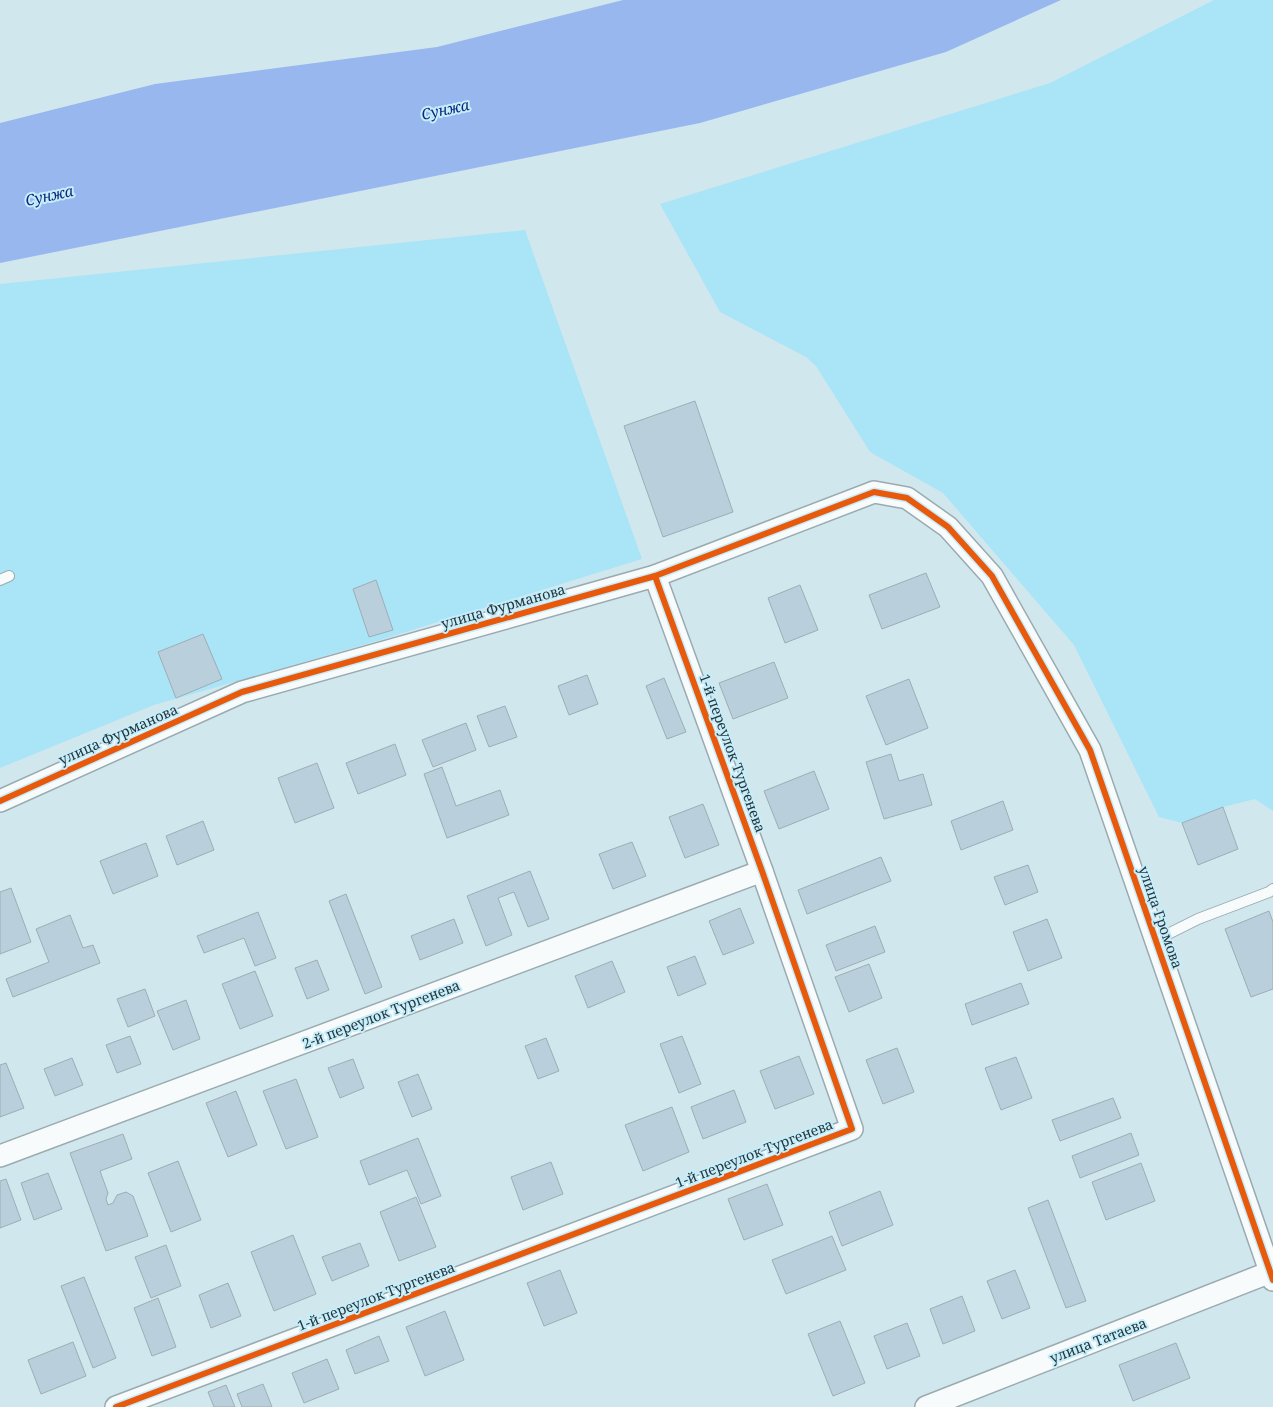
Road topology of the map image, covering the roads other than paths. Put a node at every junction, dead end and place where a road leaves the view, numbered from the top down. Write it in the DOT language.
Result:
graph roads {
  1 [pos="655,576"];
  2 [pos="992,576"];
  3 [pos="0,801"];
  4 [pos="762,871"];
  5 [pos="1273,889"];
  6 [pos="1156,940"];
  7 [pos="0,1156"];
  8 [pos="1272,1274"];
  9 [pos="965,1400"];
  10 [pos="116,1407"];
  11 [pos="926,1407"];
  1 -- 2 [label="street, улица Фурманова"];
  1 -- 3 [label="street, улица Фурманова"];
  1 -- 4 [label="street, 1-й переулок Тургенева"];
  2 -- 6 [label="street, улица Громова"];
  4 -- 7 [label="street, 2-й переулок Тургенева"];
  4 -- 10 [label="street, 1-й переулок Тургенева"];
  5 -- 6 [label="lane"];
  6 -- 8 [label="street, улица Громова"];
  8 -- 9 [label="street, улица Татаева"];
  9 -- 11 [label="street, улица Татаева"];
}
